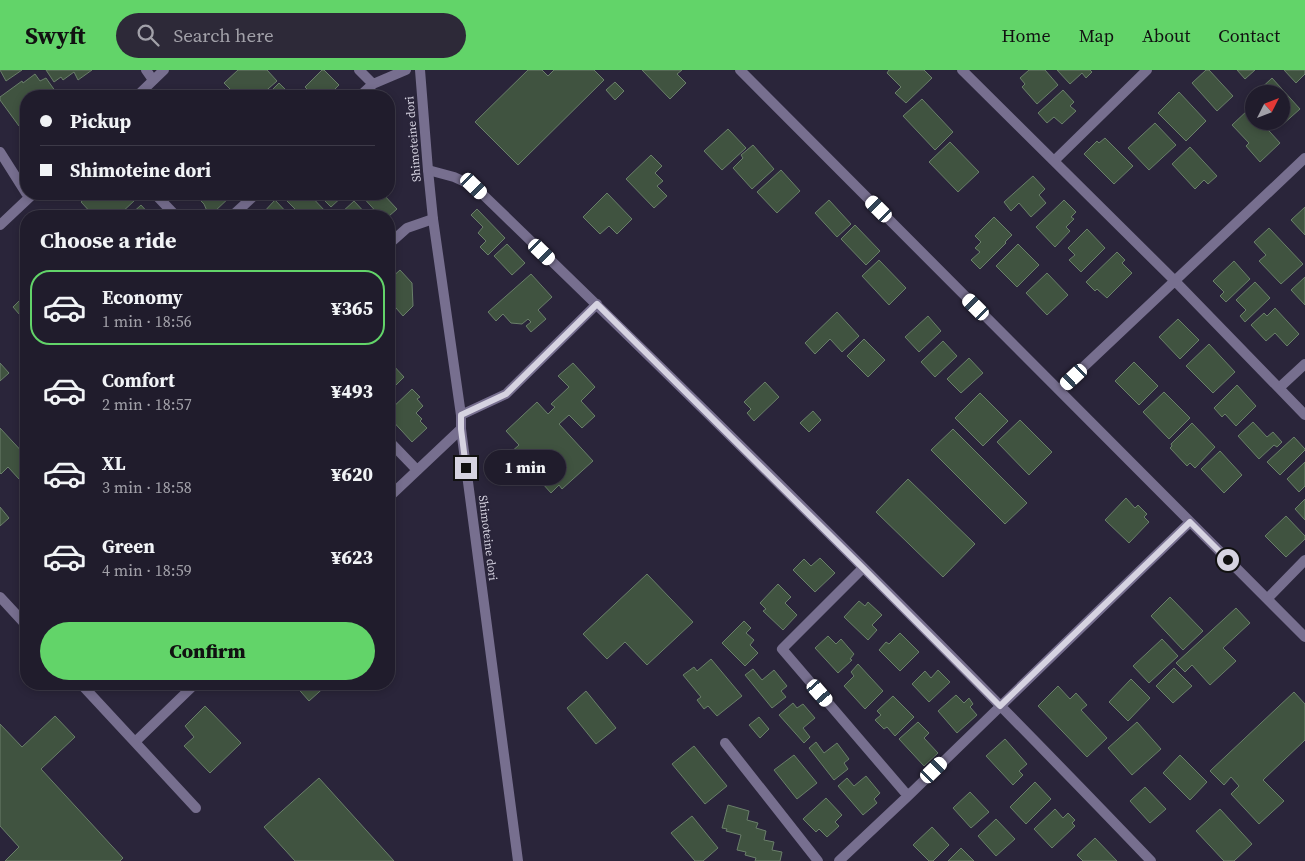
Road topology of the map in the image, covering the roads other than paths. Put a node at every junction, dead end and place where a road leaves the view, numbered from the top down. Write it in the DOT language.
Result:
graph roads {
  1 [pos="146,70"];
  2 [pos="164,70"];
  3 [pos="359,70"];
  4 [pos="406,70"];
  5 [pos="420,70"];
  6 [pos="740,70"];
  7 [pos="962,70"];
  8 [pos="1147,70"];
  9 [pos="153,80"];
  10 [pos="373,84"];
  11 [pos="143,90"];
  12 [pos="366,90"];
  13 [pos="0,152"];
  14 [pos="1305,158"];
  15 [pos="1054,161"];
  16 [pos="428,170"];
  17 [pos="20,182"];
  18 [pos="24,200"];
  19 [pos="161,200"];
  20 [pos="249,200"];
  21 [pos="170,210"];
  22 [pos="239,210"];
  23 [pos="433,219"];
  24 [pos="0,225"];
  25 [pos="395,238"];
  26 [pos="1175,281"];
  27 [pos="597,304"];
  28 [pos="1305,364"];
  29 [pos="1279,388"];
  30 [pos="1059,390"];
  31 [pos="461,415"];
  32 [pos="1305,415"];
  33 [pos="461,429"];
  34 [pos="395,447"];
  35 [pos="417,470"];
  36 [pos="395,491"];
  37 [pos="1190,522"];
  38 [pos="1305,560"];
  39 [pos="863,568"];
  40 [pos="0,597"];
  41 [pos="1267,599"];
  42 [pos="20,619"];
  43 [pos="1305,637"];
  44 [pos="87,690"];
  45 [pos="189,690"];
  46 [pos="1000,706"];
  47 [pos="135,742"];
  48 [pos="724,743"];
  49 [pos="908,796"];
  50 [pos="196,808"];
  51 [pos="1148,860"];
  52 [pos="518,861"];
  53 [pos="818,861"];
  54 [pos="839,861"];
  1 -- 9 [label="street"];
  2 -- 9 [label="street"];
  3 -- 10 [label="street"];
  4 -- 10 [label="street"];
  5 -- 16 [label="street, Shimoteine dori"];
  6 -- 30 [label="street"];
  7 -- 15 [label="street"];
  8 -- 15 [label="street"];
  9 -- 11 [label="street"];
  10 -- 12 [label="street"];
  13 -- 17 [label="street"];
  14 -- 26 [label="street"];
  15 -- 26 [label="street"];
  16 -- 23 [label="street, Shimoteine dori"];
  16 -- 27 [label="street"];
  18 -- 24 [label="street"];
  19 -- 21 [label="street"];
  20 -- 22 [label="street"];
  23 -- 25 [label="street"];
  23 -- 31 [label="street, Shimoteine dori"];
  26 -- 29 [label="street"];
  26 -- 30 [label="street"];
  27 -- 31 [label="street"];
  27 -- 39 [label="street"];
  28 -- 29 [label="street"];
  29 -- 32 [label="street"];
  30 -- 37 [label="street"];
  31 -- 33 [label="street, Shimoteine dori"];
  33 -- 35 [label="street"];
  33 -- 52 [label="street, Shimoteine dori"];
  34 -- 35 [label="street"];
  35 -- 36 [label="street"];
  37 -- 41 [label="street"];
  37 -- 46 [label="street"];
  38 -- 41 [label="street"];
  39 -- 46 [label="street"];
  39 -- 49 [label="street"];
  40 -- 42 [label="street"];
  41 -- 43 [label="street"];
  44 -- 47 [label="street"];
  45 -- 47 [label="street"];
  46 -- 49 [label="street"];
  46 -- 51 [label="street"];
  47 -- 50 [label="street"];
  48 -- 53 [label="street"];
  49 -- 54 [label="street"];
}
